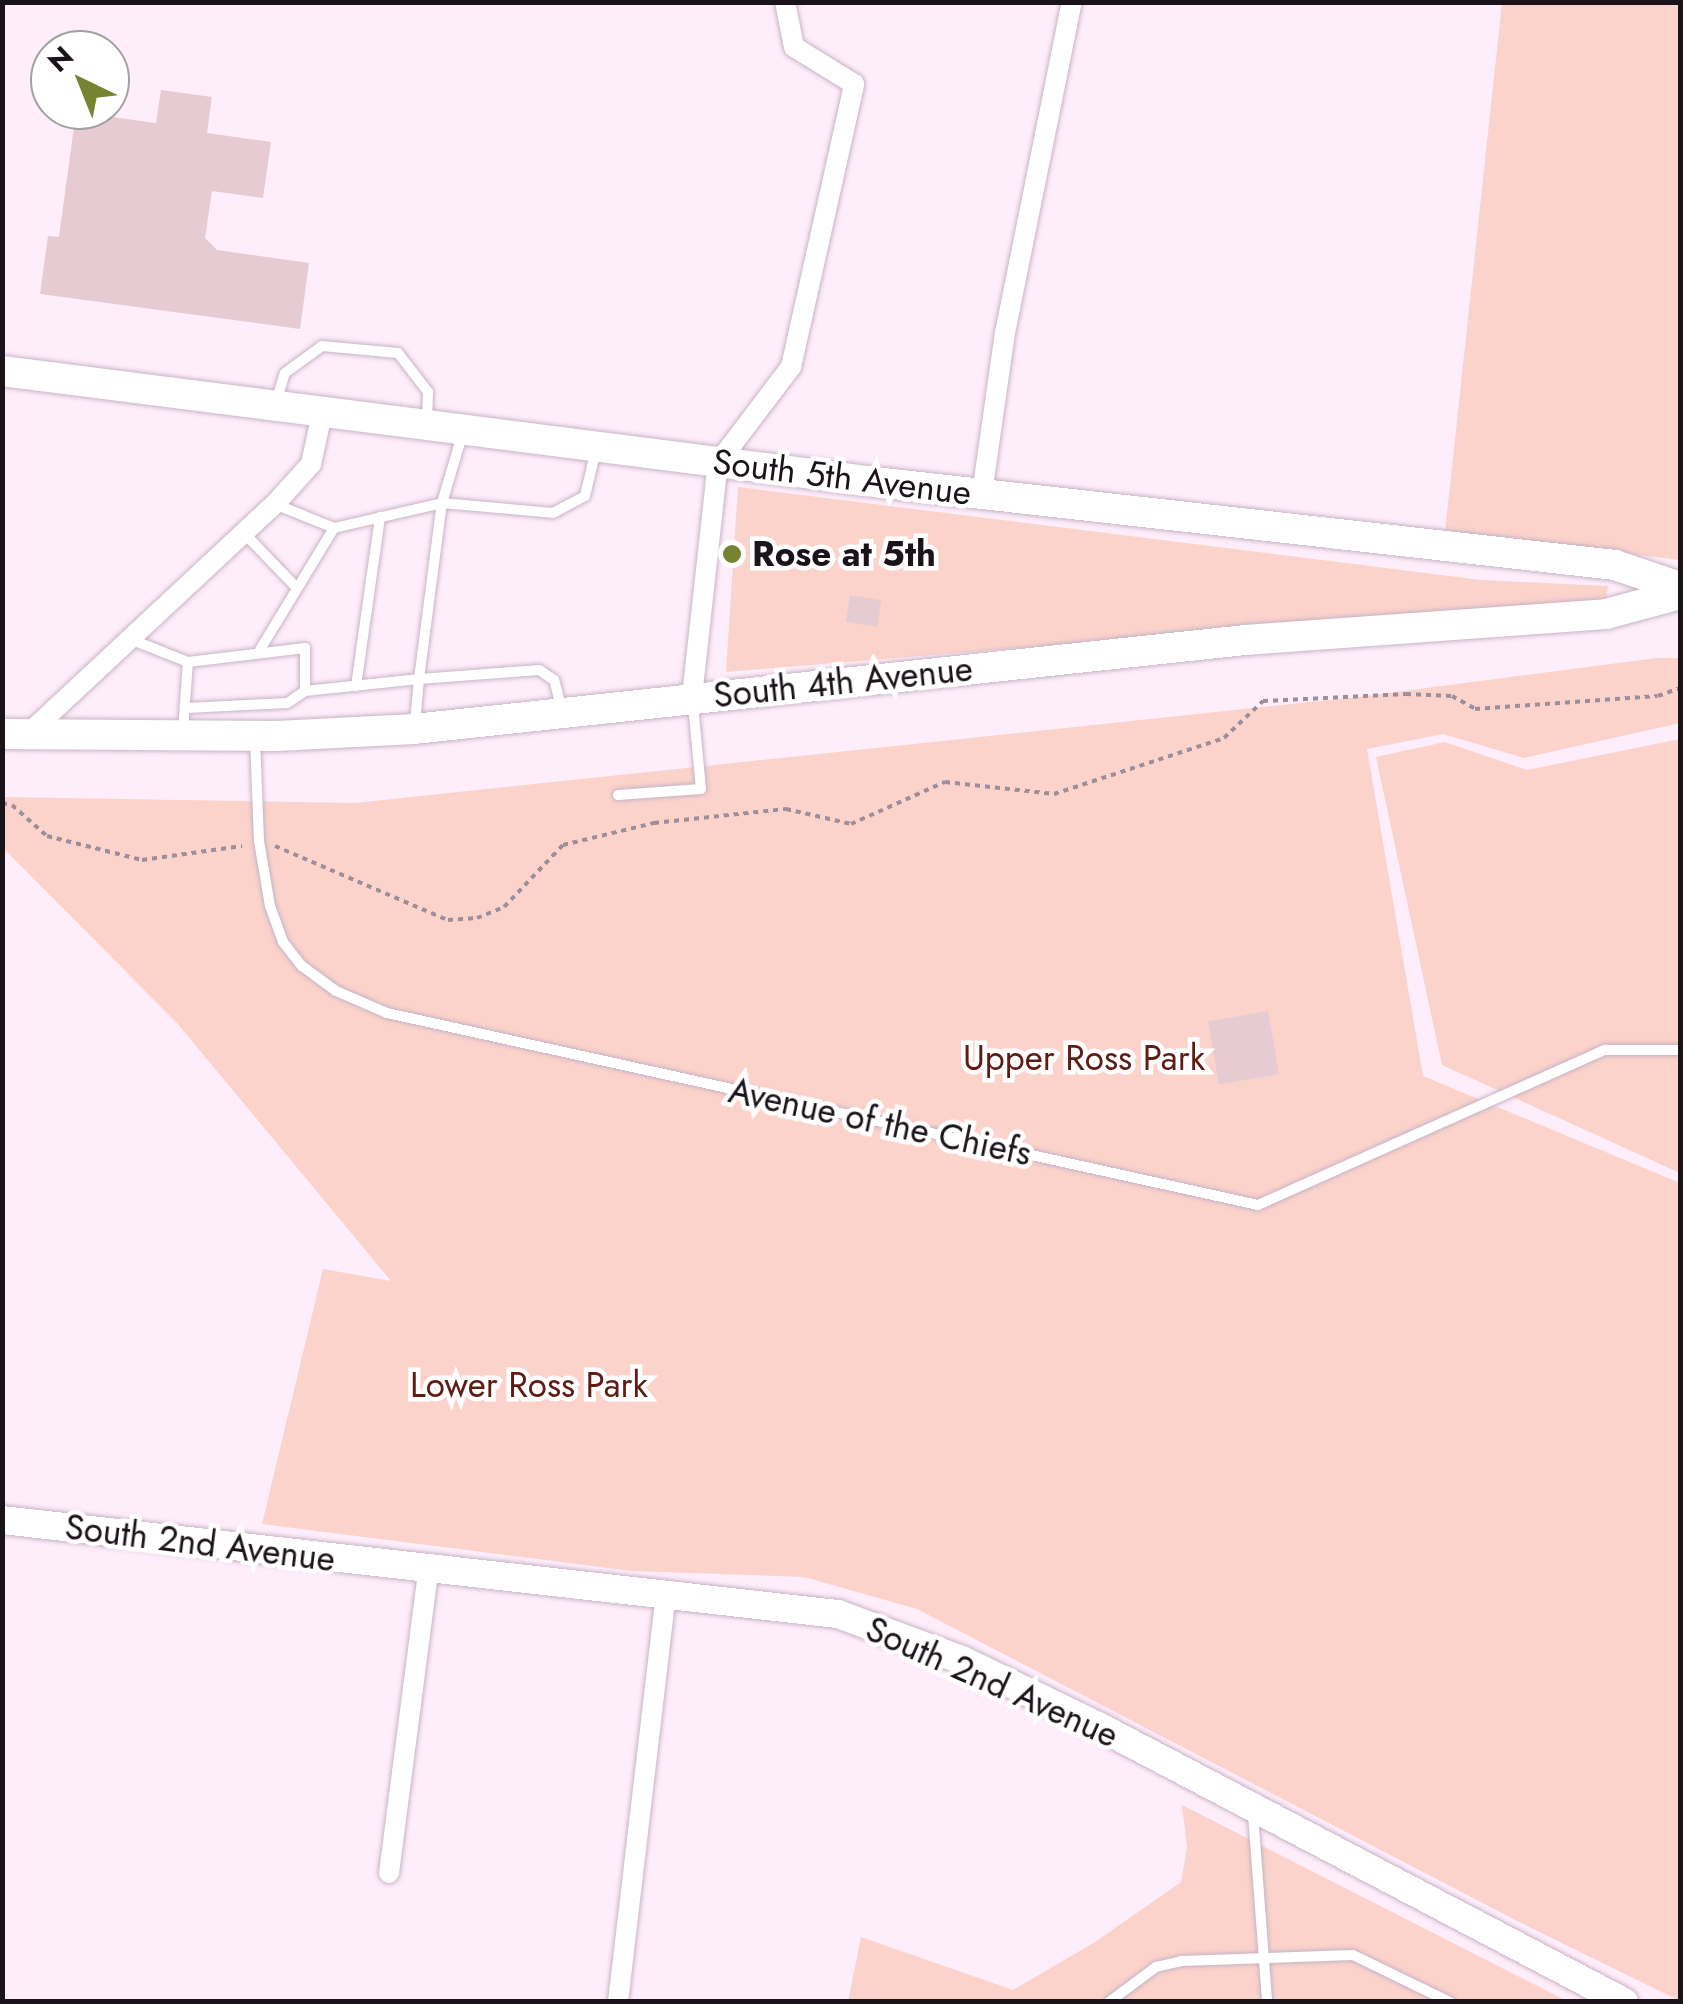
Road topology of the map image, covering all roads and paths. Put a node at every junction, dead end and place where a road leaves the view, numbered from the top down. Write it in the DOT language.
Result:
graph roads {
  1 [pos="785,2"];
  2 [pos="1072,2"];
  3 [pos="2,371"];
  4 [pos="274,407"];
  5 [pos="322,414"];
  6 [pos="427,426"];
  7 [pos="463,431"];
  8 [pos="596,448"];
  9 [pos="718,463"];
  10 [pos="982,494"];
  11 [pos="442,503"];
  12 [pos="275,504"];
  13 [pos="380,517"];
  14 [pos="334,528"];
  15 [pos="244,534"];
  16 [pos="297,588"];
  17 [pos="1680,590"];
  18 [pos="130,639"];
  19 [pos="258,653"];
  20 [pos="188,662"];
  21 [pos="419,679"];
  22 [pos="356,686"];
  23 [pos="1680,688"];
  24 [pos="305,691"];
  25 [pos="692,697"];
  26 [pos="562,712"];
  27 [pos="184,722"];
  28 [pos="414,729"];
  29 [pos="15,735"];
  30 [pos="255,736"];
  31 [pos="618,795"];
  32 [pos="2,804"];
  33 [pos="259,841"];
  34 [pos="1680,1050"];
  35 [pos="2,1520"];
  36 [pos="429,1567"];
  37 [pos="666,1595"];
  38 [pos="1252,1808"];
  39 [pos="389,1873"];
  40 [pos="1264,1956"];
  41 [pos="618,2002"];
  42 [pos="1108,2002"];
  43 [pos="1268,2002"];
  44 [pos="1450,2002"];
  45 [pos="1624,2002"];
  1 -- 9 [label="street"];
  2 -- 10 [label="street"];
  3 -- 4 [label="main road, South 5th Avenue"];
  4 -- 5 [label="main road, South 5th Avenue"];
  4 -- 6 [label="lane"];
  5 -- 6 [label="main road, South 5th Avenue"];
  5 -- 12 [label="street"];
  6 -- 7 [label="main road, South 5th Avenue"];
  7 -- 8 [label="main road, South 5th Avenue"];
  7 -- 11 [label="lane"];
  8 -- 9 [label="main road, South 5th Avenue"];
  8 -- 11 [label="lane"];
  9 -- 10 [label="main road, South 5th Avenue"];
  9 -- 25 [label="street"];
  10 -- 17 [label="main road, South 5th Avenue"];
  11 -- 13 [label="lane"];
  11 -- 21 [label="lane"];
  12 -- 14 [label="lane"];
  12 -- 15 [label="street"];
  13 -- 14 [label="lane"];
  13 -- 22 [label="lane"];
  14 -- 16 [label="lane"];
  15 -- 16 [label="lane"];
  15 -- 18 [label="street"];
  16 -- 19 [label="lane"];
  17 -- 25 [label="main road, South 4th Avenue"];
  18 -- 20 [label="lane"];
  18 -- 29 [label="street"];
  19 -- 20 [label="lane"];
  19 -- 24 [label="lane"];
  20 -- 27 [label="lane"];
  21 -- 22 [label="lane"];
  21 -- 26 [label="lane"];
  21 -- 28 [label="lane"];
  22 -- 24 [label="lane"];
  23 -- 33 [label="path"];
  24 -- 27 [label="lane"];
  25 -- 26 [label="main road, South 4th Avenue"];
  25 -- 31 [label="lane"];
  26 -- 28 [label="main road, South 4th Avenue"];
  27 -- 29 [label="main road, South 4th Avenue"];
  27 -- 30 [label="main road, South 4th Avenue"];
  28 -- 30 [label="main road, South 4th Avenue"];
  30 -- 33 [label="lane, Avenue of the Chiefs"];
  32 -- 33 [label="path"];
  33 -- 34 [label="lane, Avenue of the Chiefs"];
  35 -- 36 [label="street, South 2nd Avenue"];
  36 -- 37 [label="street, South 2nd Avenue"];
  36 -- 39 [label="street"];
  37 -- 38 [label="street, South 2nd Avenue"];
  37 -- 41 [label="street"];
  38 -- 40 [label="lane"];
  38 -- 45 [label="street, South 2nd Avenue"];
  40 -- 42 [label="lane"];
  40 -- 43 [label="lane"];
  40 -- 44 [label="lane"];
}
